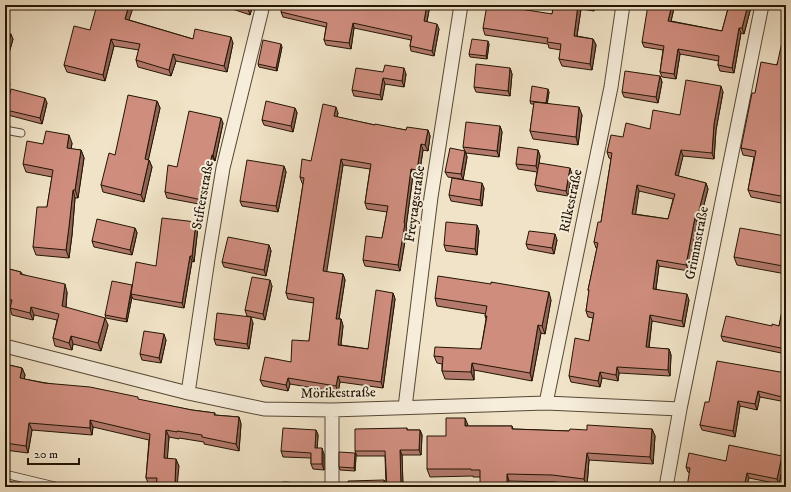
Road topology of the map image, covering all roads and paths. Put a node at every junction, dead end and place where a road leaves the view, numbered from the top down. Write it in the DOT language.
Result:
graph roads {
  1 [pos="263,5"];
  2 [pos="461,5"];
  3 [pos="623,5"];
  4 [pos="762,5"];
  5 [pos="5,130"];
  6 [pos="21,133"];
  7 [pos="5,346"];
  8 [pos="188,393"];
  9 [pos="546,403"];
  10 [pos="405,407"];
  11 [pos="332,410"];
  12 [pos="680,410"];
  13 [pos="5,474"];
  14 [pos="59,487"];
  15 [pos="332,487"];
  16 [pos="666,487"];
  1 -- 8 [label="street, Stifterstraße"];
  2 -- 10 [label="street, Freytagstraße"];
  3 -- 9 [label="street, Rilkestraße"];
  4 -- 12 [label="street, Grimmstraße"];
  5 -- 6 [label="lane"];
  7 -- 8 [label="street, Mörikestraße"];
  8 -- 11 [label="street, Mörikestraße"];
  9 -- 10 [label="street, Mörikestraße"];
  9 -- 12 [label="street, Mörikestraße"];
  10 -- 11 [label="street, Mörikestraße"];
  11 -- 15 [label="street"];
  12 -- 16 [label="street, Grimmstraße"];
  13 -- 14 [label="lane"];
}
